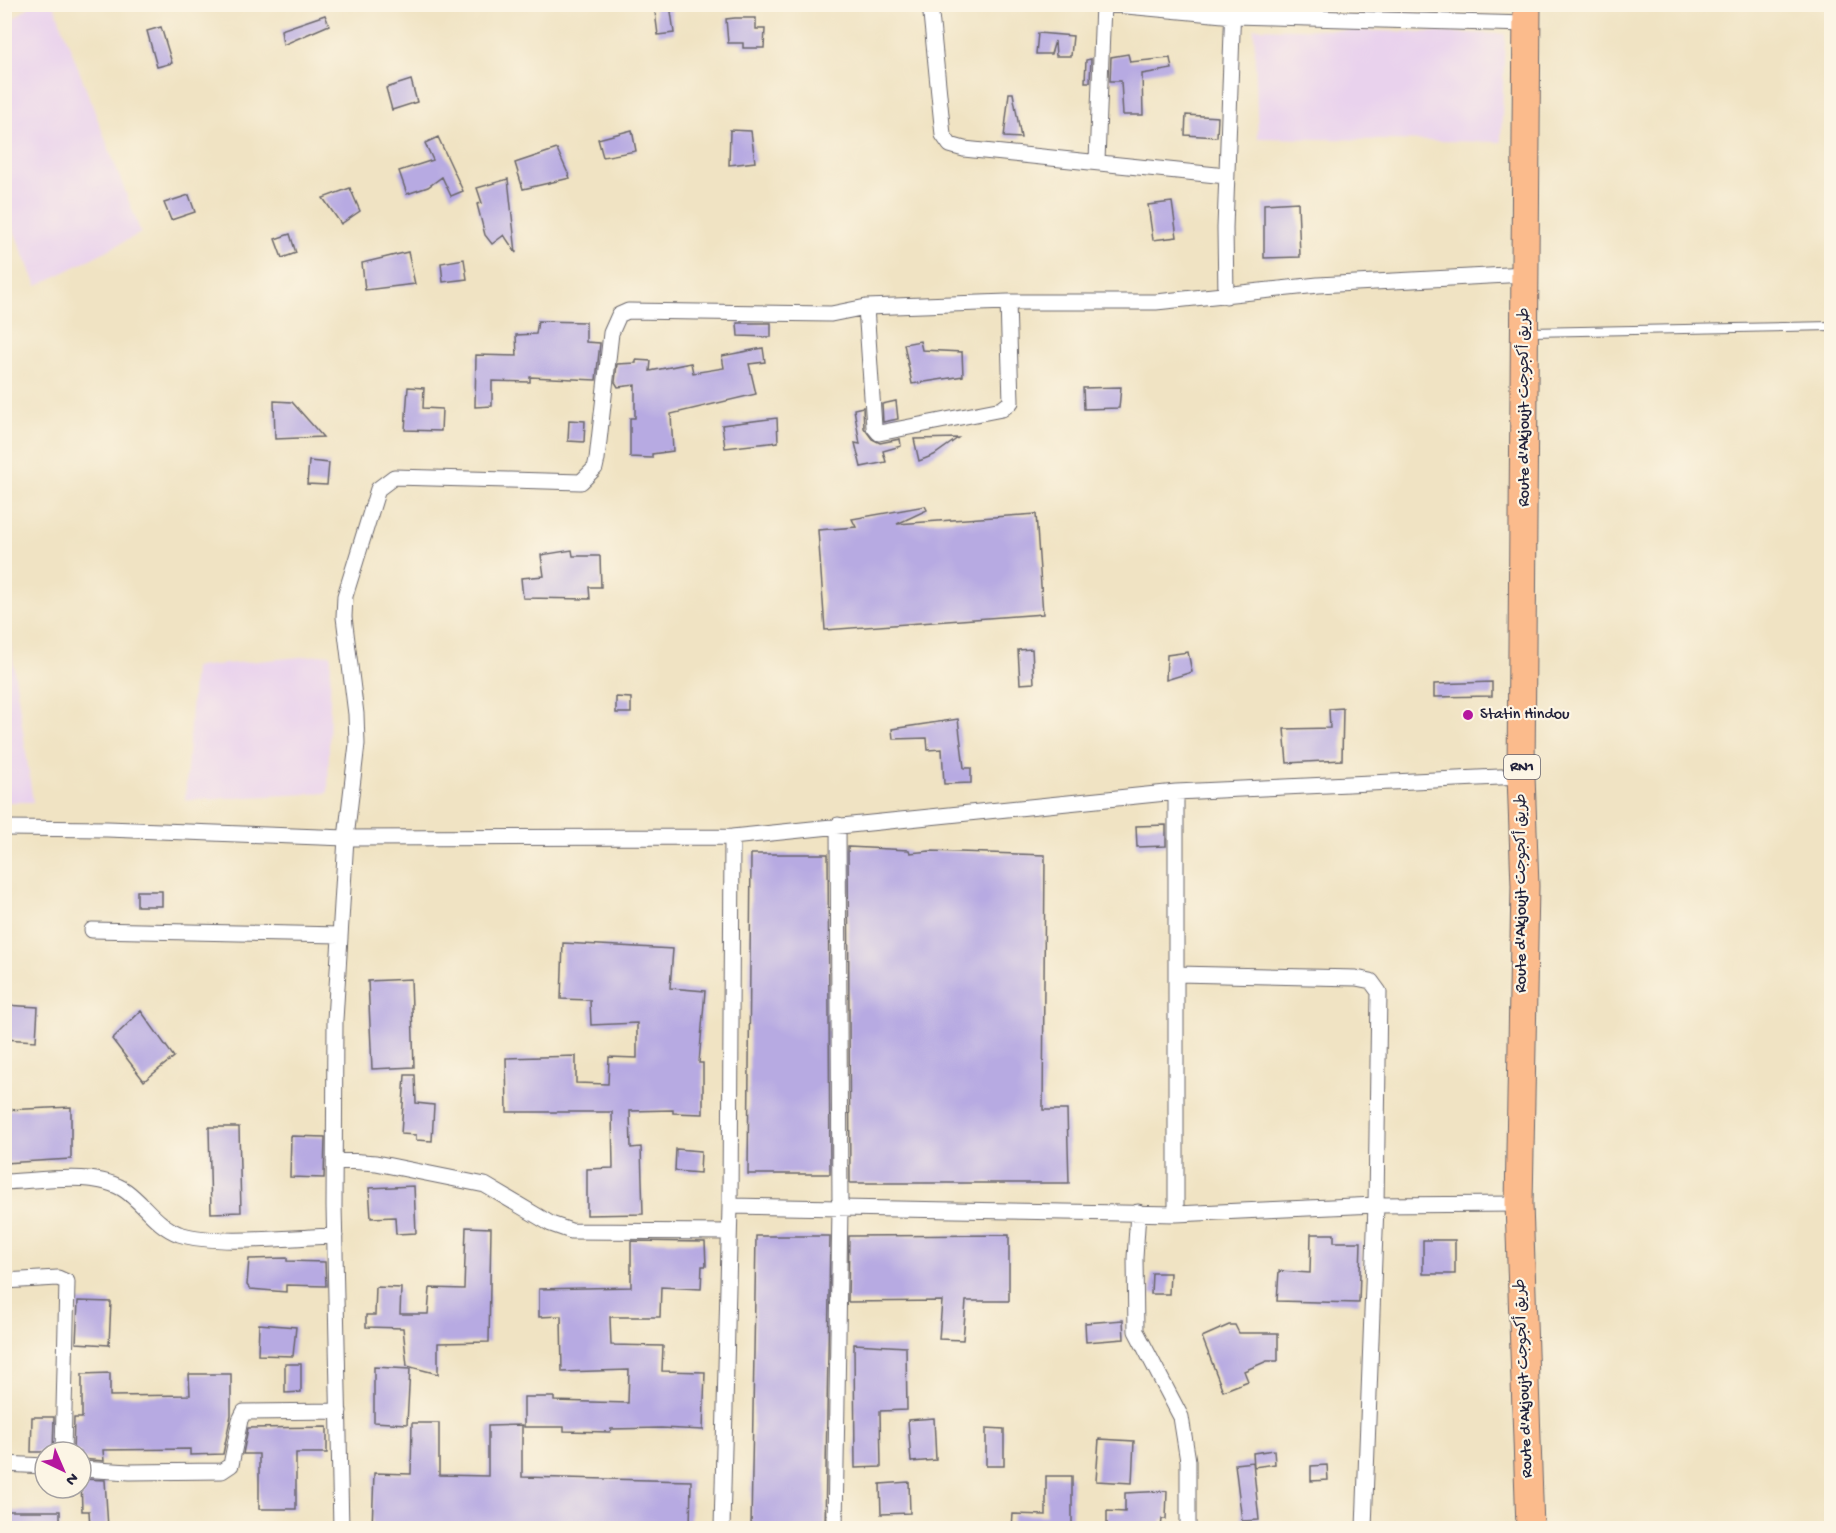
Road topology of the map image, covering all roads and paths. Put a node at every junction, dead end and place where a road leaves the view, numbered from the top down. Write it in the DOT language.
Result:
graph roads {
  1 [pos="930,4"];
  2 [pos="1104,4"];
  3 [pos="1234,10"];
  4 [pos="1527,14"];
  5 [pos="1097,161"];
  6 [pos="1226,176"];
  7 [pos="1526,274"];
  8 [pos="1226,296"];
  9 [pos="1008,302"];
  10 [pos="866,307"];
  11 [pos="1832,326"];
  12 [pos="1524,332"];
  13 [pos="1521,776"];
  14 [pos="1176,792"];
  15 [pos="838,825"];
  16 [pos="4,828"];
  17 [pos="732,837"];
  18 [pos="346,838"];
  19 [pos="92,930"];
  20 [pos="340,935"];
  21 [pos="1176,974"];
  22 [pos="334,1160"];
  23 [pos="4,1182"];
  24 [pos="1520,1204"];
  25 [pos="1376,1205"];
  26 [pos="730,1206"];
  27 [pos="840,1207"];
  28 [pos="1138,1212"];
  29 [pos="1176,1214"];
  30 [pos="729,1232"];
  31 [pos="335,1236"];
  32 [pos="4,1281"];
  33 [pos="339,1411"];
  34 [pos="63,1440"];
  35 [pos="4,1464"];
  36 [pos="33,1465"];
  37 [pos="93,1469"];
  38 [pos="341,1528"];
  39 [pos="722,1528"];
  40 [pos="835,1528"];
  41 [pos="1188,1528"];
  42 [pos="1364,1528"];
  43 [pos="1530,1528"];
  1 -- 5 [label="street"];
  2 -- 3 [label="street"];
  2 -- 5 [label="street"];
  3 -- 4 [label="street"];
  3 -- 6 [label="street"];
  4 -- 7 [label="highway, Route d'Akjoujt طريق أكجوجت / RN1"];
  5 -- 6 [label="street"];
  6 -- 8 [label="street"];
  7 -- 8 [label="street"];
  7 -- 12 [label="highway, Route d'Akjoujt طريق أكجوجت / RN1"];
  8 -- 9 [label="street"];
  9 -- 10 [label="street"];
  9 -- 10 [label="street"];
  10 -- 18 [label="street"];
  11 -- 12 [label="lane"];
  12 -- 13 [label="highway, Route d'Akjoujt طريق أكجوجت / RN1"];
  13 -- 14 [label="street"];
  13 -- 24 [label="highway, Route d'Akjoujt طريق أكجوجت / RN1"];
  14 -- 15 [label="street"];
  14 -- 21 [label="street"];
  15 -- 17 [label="street"];
  15 -- 27 [label="street"];
  16 -- 18 [label="street"];
  17 -- 18 [label="street"];
  17 -- 26 [label="street"];
  18 -- 20 [label="street"];
  19 -- 20 [label="street"];
  20 -- 22 [label="street"];
  21 -- 25 [label="street"];
  21 -- 29 [label="street"];
  22 -- 30 [label="street"];
  22 -- 31 [label="street"];
  23 -- 31 [label="street"];
  24 -- 25 [label="street"];
  24 -- 43 [label="highway, Route d'Akjoujt طريق أكجوجت / RN1"];
  25 -- 29 [label="street"];
  25 -- 42 [label="street"];
  26 -- 27 [label="street"];
  26 -- 30 [label="street"];
  27 -- 28 [label="street"];
  27 -- 40 [label="street"];
  28 -- 29 [label="street"];
  28 -- 41 [label="street"];
  30 -- 39 [label="street"];
  31 -- 33 [label="street"];
  32 -- 34 [label="street"];
  33 -- 37 [label="street"];
  33 -- 38 [label="street"];
  35 -- 36 [label="street"];
}
